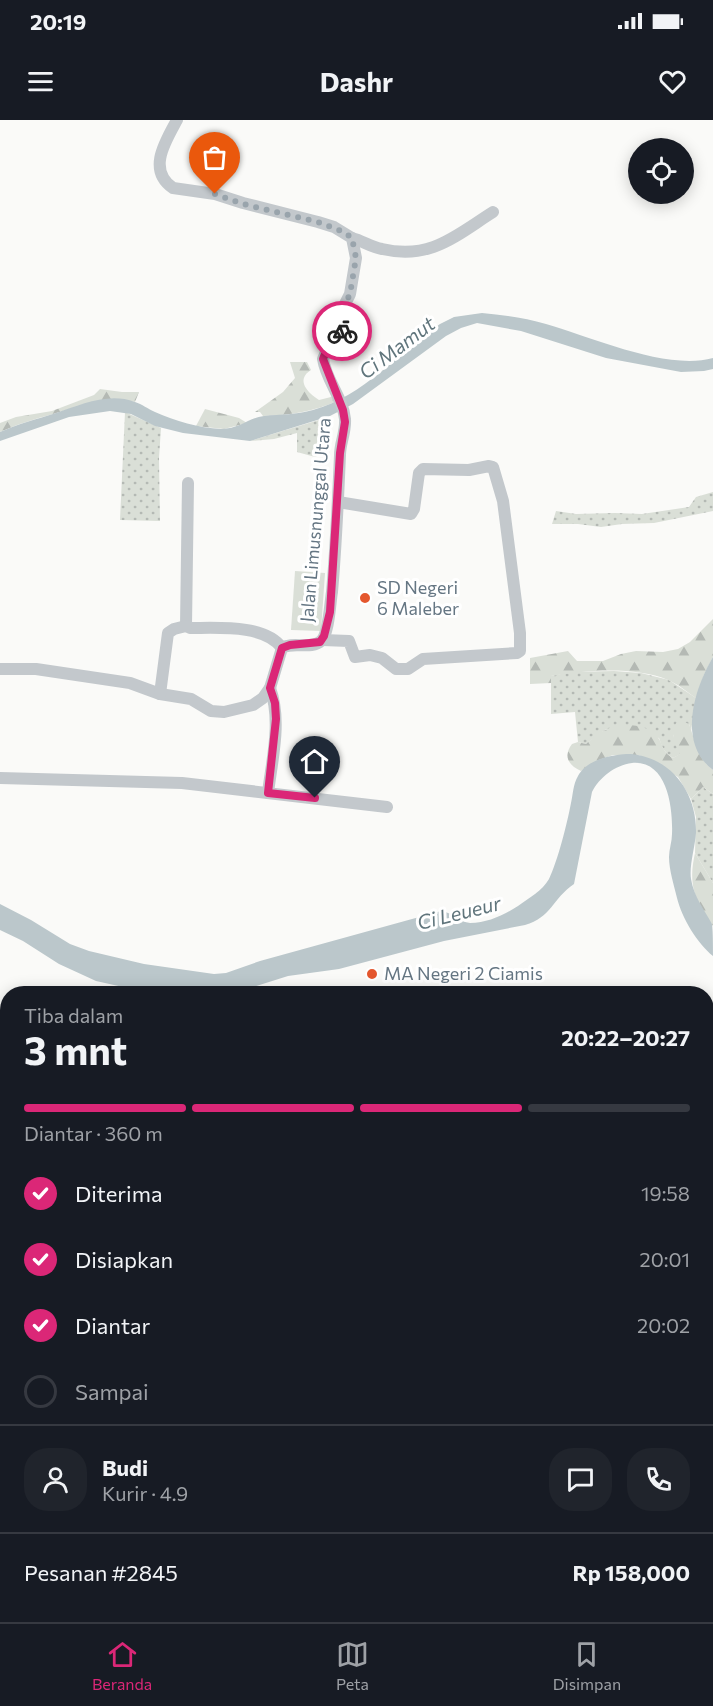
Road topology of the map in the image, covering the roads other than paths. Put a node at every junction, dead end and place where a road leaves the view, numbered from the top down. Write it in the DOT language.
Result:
graph roads {
  1 [pos="177,120"];
  2 [pos="493,212"];
  3 [pos="352,238"];
  4 [pos="188,483"];
  5 [pos="338,502"];
  6 [pos="186,626"];
  7 [pos="323,640"];
  8 [pos="282,648"];
  9 [pos="0,669"];
  10 [pos="270,688"];
  11 [pos="160,694"];
  12 [pos="0,778"];
  13 [pos="268,793"];
  14 [pos="387,807"];
  1 -- 3 [label="street"];
  2 -- 3 [label="street"];
  3 -- 5 [label="street, Jalan Limusnunggal Utara"];
  4 -- 6 [label="street"];
  5 -- 7 [label="street, Jalan Limusnunggal Utara"];
  5 -- 7 [label="street"];
  6 -- 8 [label="street"];
  6 -- 11 [label="street"];
  7 -- 8 [label="street, Jalan Limusnunggal Utara"];
  8 -- 10 [label="street"];
  9 -- 11 [label="street"];
  10 -- 11 [label="street"];
  10 -- 13 [label="street"];
  12 -- 13 [label="street"];
  13 -- 14 [label="street"];
}
